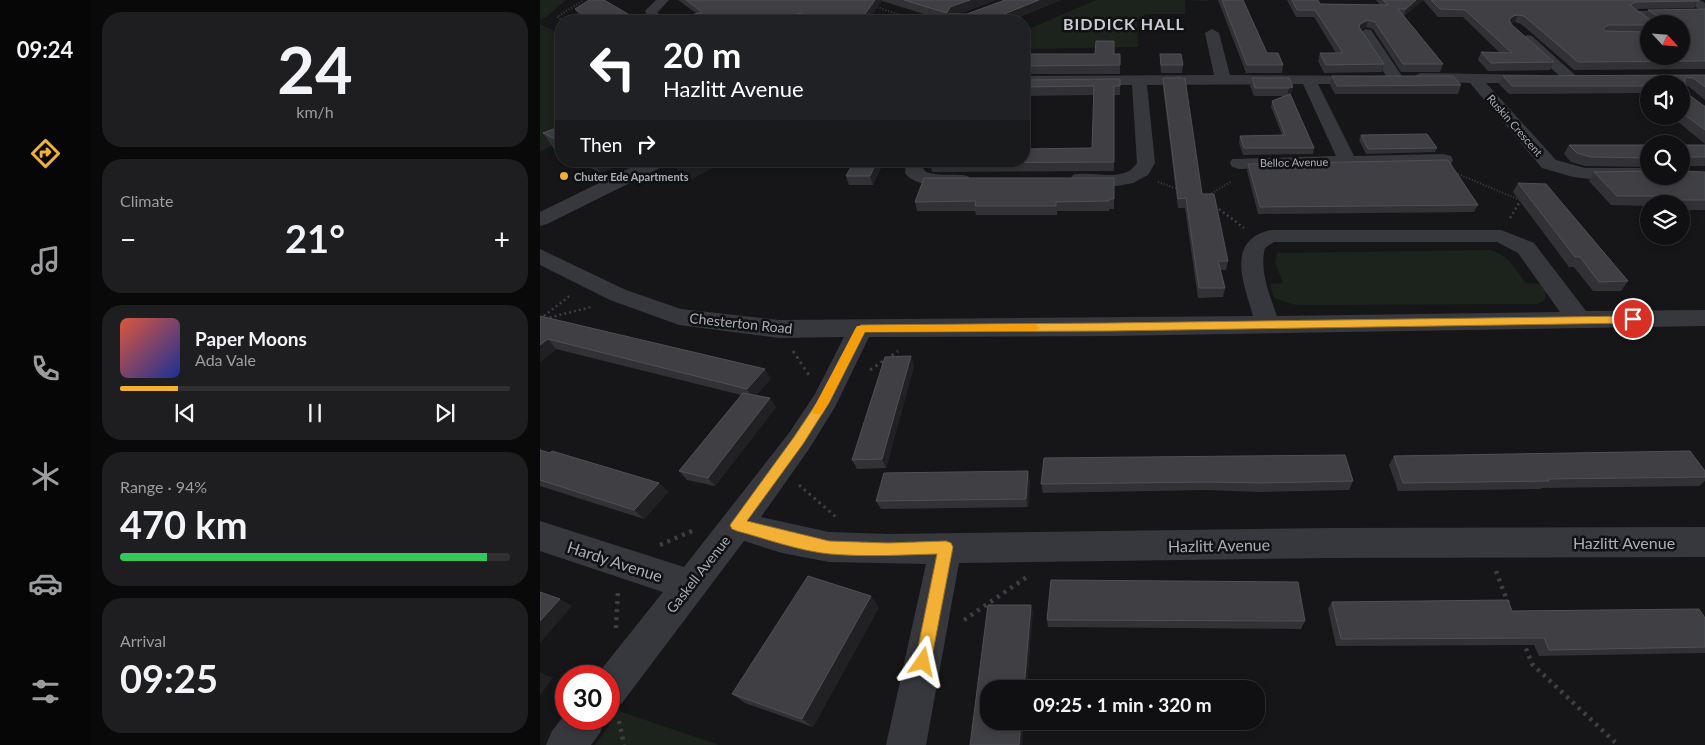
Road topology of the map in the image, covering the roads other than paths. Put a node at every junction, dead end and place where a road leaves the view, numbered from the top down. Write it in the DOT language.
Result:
graph roads {
  1 [pos="663,0"];
  2 [pos="651,11"];
  3 [pos="1668,13"];
  4 [pos="657,15"];
  5 [pos="1640,19"];
  6 [pos="1515,28"];
  7 [pos="1212,33"];
  8 [pos="1366,33"];
  9 [pos="1569,77"];
  10 [pos="1588,77"];
  11 [pos="1396,78"];
  12 [pos="1474,78"];
  13 [pos="1308,79"];
  14 [pos="1138,80"];
  15 [pos="1223,80"];
  16 [pos="1030,81"];
  17 [pos="1444,160"];
  18 [pos="1348,162"];
  19 [pos="1239,163"];
  20 [pos="647,167"];
  21 [pos="913,167"];
  22 [pos="1640,174"];
  23 [pos="1058,179"];
  24 [pos="979,180"];
  25 [pos="540,220"];
  26 [pos="540,256"];
  27 [pos="1705,318"];
  28 [pos="1579,320"];
  29 [pos="1267,325"];
  30 [pos="861,328"];
  31 [pos="737,525"];
  32 [pos="540,536"];
  33 [pos="1705,542"];
  34 [pos="946,547"];
  35 [pos="690,585"];
  36 [pos="620,676"];
  37 [pos="578,730"];
  38 [pos="566,745"];
  39 [pos="906,745"];
  1 -- 2 [label="street"];
  2 -- 4 [label="lane"];
  3 -- 5 [label="lane"];
  6 -- 9 [label="street"];
  7 -- 15 [label="street"];
  8 -- 11 [label="street"];
  9 -- 10 [label="street"];
  9 -- 12 [label="street"];
  11 -- 12 [label="street"];
  11 -- 13 [label="street"];
  12 -- 22 [label="street, Ruskin Crescent"];
  13 -- 15 [label="street"];
  13 -- 18 [label="street, Belloc Avenue"];
  14 -- 15 [label="street"];
  14 -- 16 [label="street"];
  14 -- 23 [label="street"];
  17 -- 18 [label="street, Belloc Avenue"];
  18 -- 19 [label="street, Belloc Avenue"];
  20 -- 25 [label="street"];
  21 -- 24 [label="street"];
  26 -- 30 [label="street, Chesterton Road"];
  27 -- 28 [label="street, Chesterton Road"];
  28 -- 29 [label="street, Chesterton Road"];
  28 -- 29 [label="street"];
  29 -- 30 [label="street, Chesterton Road"];
  30 -- 31 [label="street, Gaskell Avenue"];
  31 -- 34 [label="street, Hazlitt Avenue"];
  31 -- 35 [label="street, Gaskell Avenue"];
  32 -- 35 [label="street, Hardy Avenue"];
  33 -- 34 [label="street, Hazlitt Avenue"];
  34 -- 39 [label="street"];
  35 -- 36 [label="street, Gaskell Avenue"];
  37 -- 38 [label="street"];
}
